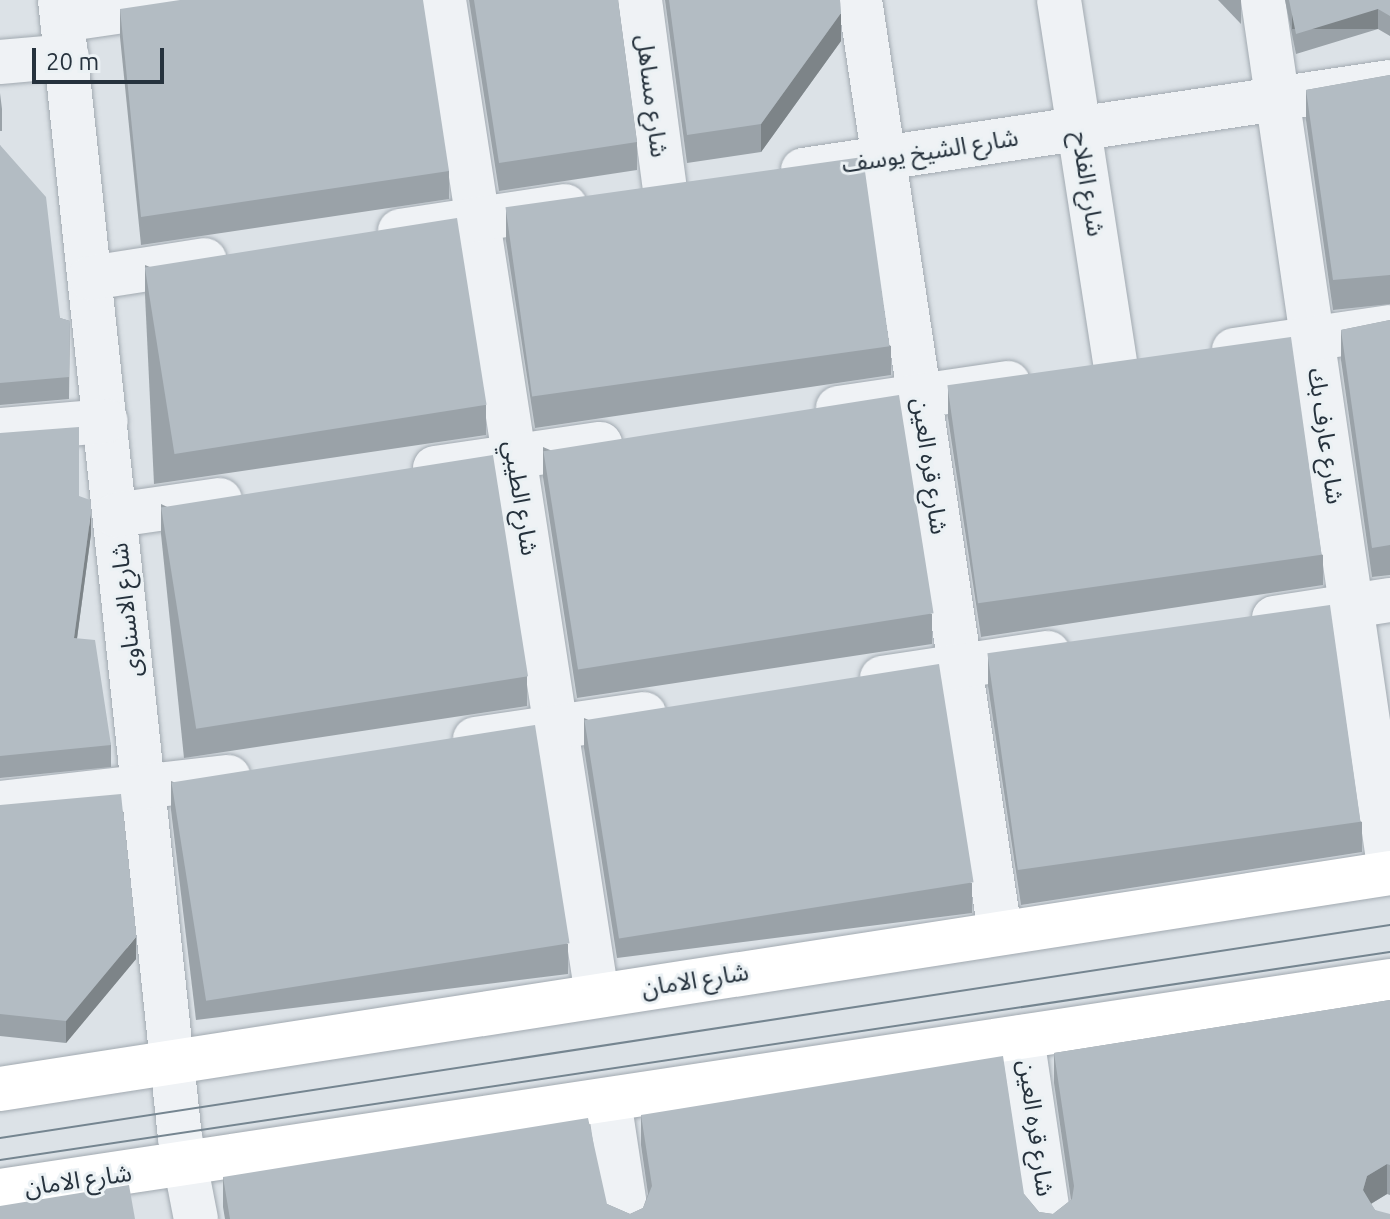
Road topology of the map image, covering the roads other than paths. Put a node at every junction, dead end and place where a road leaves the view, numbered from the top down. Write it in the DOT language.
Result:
graph roads {
  1 [pos="199,0"];
  2 [pos="444,0"];
  3 [pos="640,0"];
  4 [pos="860,0"];
  5 [pos="1059,0"];
  6 [pos="1263,0"];
  7 [pos="63,25"];
  8 [pos="0,62"];
  9 [pos="1390,82"];
  10 [pos="1277,99"];
  11 [pos="1079,128"];
  12 [pos="884,158"];
  13 [pos="759,177"];
  14 [pos="712,184"];
  15 [pos="634,196"];
  16 [pos="477,220"];
  17 [pos="353,238"];
  18 [pos="244,254"];
  19 [pos="90,278"];
  20 [pos="1390,327"];
  21 [pos="1312,339"];
  22 [pos="1116,368"];
  23 [pos="920,396"];
  24 [pos="795,415"];
  25 [pos="106,421"];
  26 [pos="0,430"];
  27 [pos="639,438"];
  28 [pos="515,457"];
  29 [pos="392,474"];
  30 [pos="270,492"];
  31 [pos="116,515"];
  32 [pos="1370,603"];
  33 [pos="1226,625"];
  34 [pos="1085,647"];
  35 [pos="960,666"];
  36 [pos="836,685"];
  37 [pos="680,708"];
  38 [pos="556,727"];
  39 [pos="429,746"];
  40 [pos="271,770"];
  41 [pos="145,789"];
  42 [pos="0,803"];
  43 [pos="1390,873"];
  44 [pos="1000,932"];
  45 [pos="1390,981"];
  46 [pos="597,995"];
  47 [pos="1022,1037"];
  48 [pos="174,1062"];
  49 [pos="0,1089"];
  50 [pos="609,1100"];
  51 [pos="188,1165"];
  52 [pos="0,1191"];
  53 [pos="196,1219"];
  54 [pos="627,1219"];
  55 [pos="1049,1219"];
  1 -- 7 [label="street"];
  2 -- 16 [label="street, شارع الطيبي"];
  3 -- 15 [label="street, شارع مساهل"];
  4 -- 12 [label="street, شارع قره العين"];
  5 -- 11 [label="street, شارع الفلاح"];
  6 -- 10 [label="street, شارع عارف بك"];
  7 -- 8 [label="street"];
  7 -- 19 [label="street, شارع الاسناوى"];
  9 -- 10 [label="street, شارع الشيخ يوسف"];
  10 -- 11 [label="street, شارع الشيخ يوسف"];
  10 -- 21 [label="street, شارع عارف بك"];
  11 -- 12 [label="street, شارع الشيخ يوسف"];
  11 -- 22 [label="street, شارع الفلاح"];
  12 -- 13 [label="street, شارع الشيخ يوسف"];
  12 -- 23 [label="street, شارع قره العين"];
  14 -- 15 [label="street"];
  15 -- 16 [label="street"];
  16 -- 17 [label="street"];
  16 -- 28 [label="street, شارع الطيبي"];
  18 -- 19 [label="street"];
  19 -- 25 [label="street, شارع الاسناوى"];
  20 -- 21 [label="street"];
  21 -- 22 [label="street"];
  21 -- 32 [label="street, شارع عارف بك"];
  22 -- 23 [label="street"];
  23 -- 24 [label="street"];
  23 -- 35 [label="street, شارع قره العين"];
  25 -- 26 [label="street"];
  25 -- 31 [label="street, شارع الاسناوى"];
  27 -- 28 [label="street"];
  28 -- 29 [label="street"];
  28 -- 38 [label="street, شارع الطيبي"];
  30 -- 31 [label="street"];
  31 -- 41 [label="street, شارع الاسناوى"];
  32 -- 33 [label="street"];
  32 -- 43 [label="street, شارع عارف بك"];
  34 -- 35 [label="street"];
  35 -- 36 [label="street"];
  35 -- 44 [label="street, شارع قره العين"];
  37 -- 38 [label="street"];
  38 -- 39 [label="street"];
  38 -- 46 [label="street, شارع الطيبي"];
  40 -- 41 [label="street"];
  41 -- 42 [label="street"];
  41 -- 48 [label="street, شارع الاسناوى"];
  43 -- 44 [label="street, شارع الامان"];
  44 -- 46 [label="street, شارع الامان"];
  45 -- 47 [label="street, شارع الامان"];
  46 -- 48 [label="street, شارع الامان"];
  47 -- 50 [label="street, شارع الامان"];
  47 -- 55 [label="street, شارع قره العين"];
  48 -- 49 [label="street, شارع الامان"];
  48 -- 51 [label="street, شارع الاسناوى"];
  50 -- 51 [label="street, شارع الامان"];
  50 -- 54 [label="street"];
  51 -- 52 [label="street, شارع الامان"];
  51 -- 53 [label="street, شارع الاسناوى"];
}
